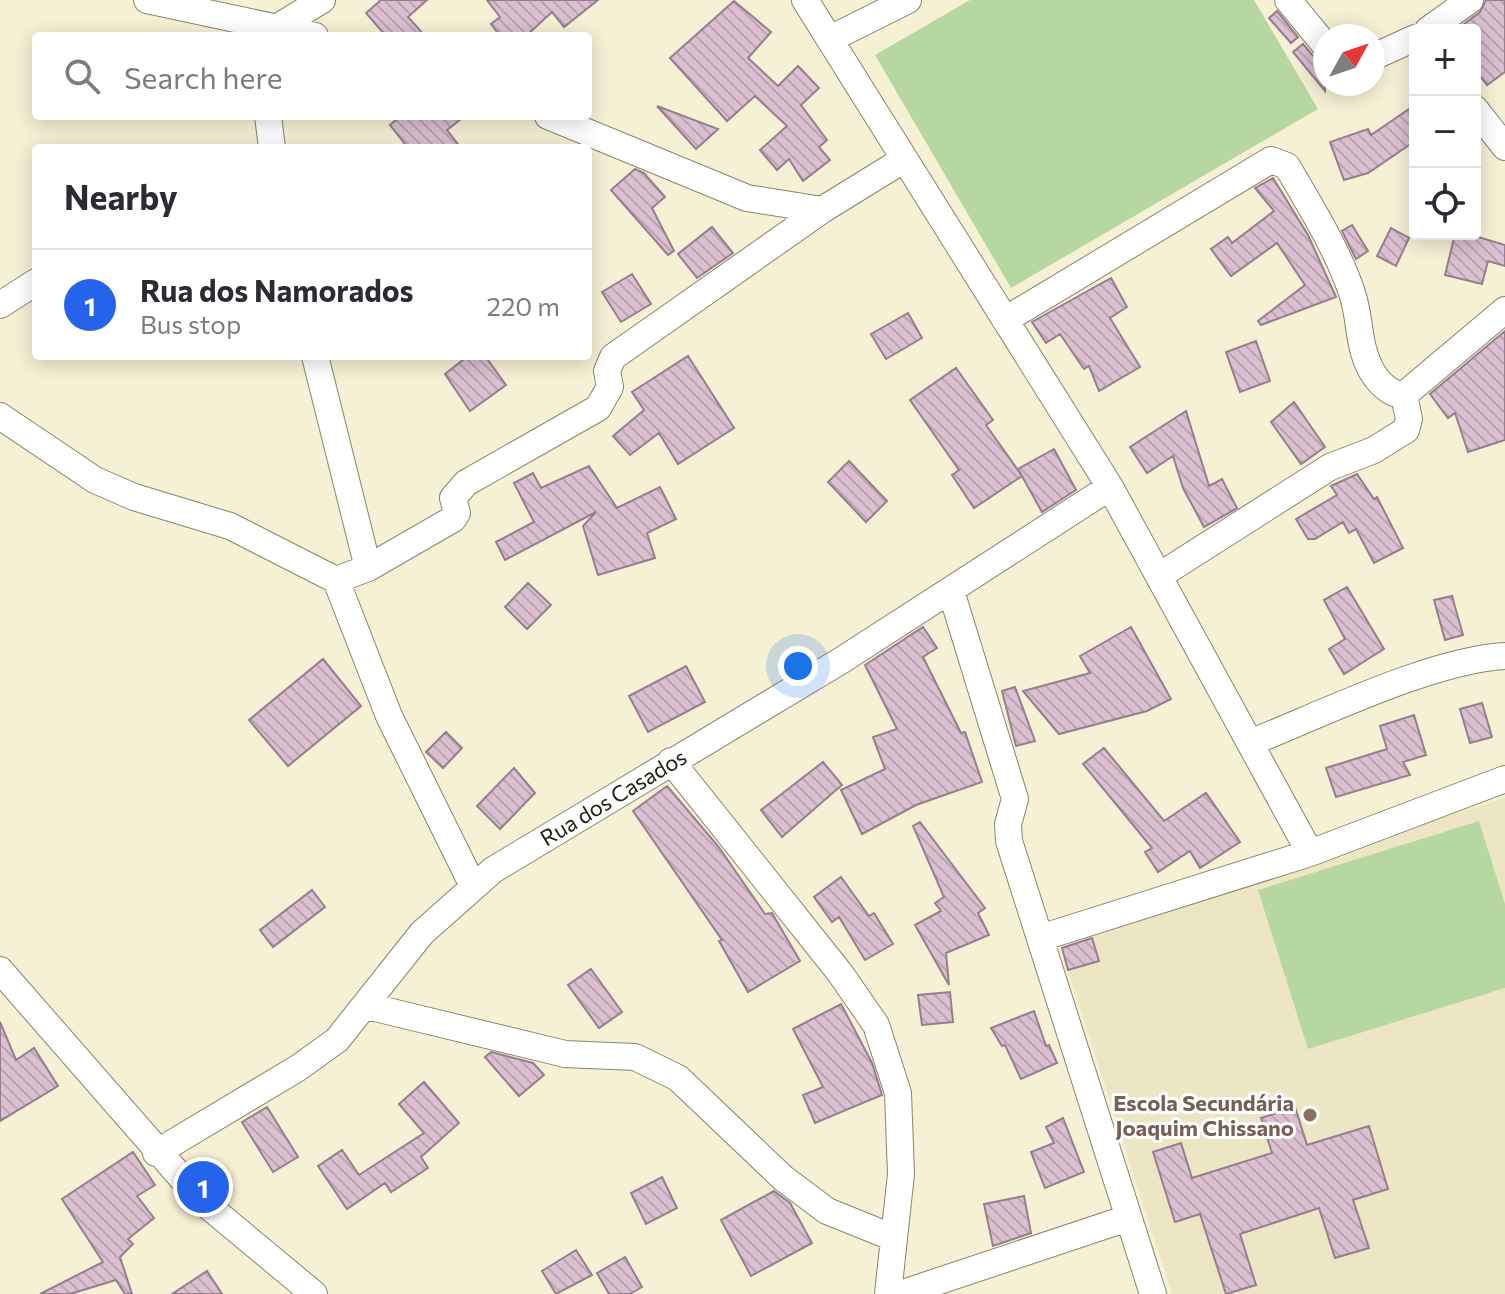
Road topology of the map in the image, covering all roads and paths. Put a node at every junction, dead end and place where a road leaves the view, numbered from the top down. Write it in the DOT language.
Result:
graph roads {
  1 [pos="147,0"];
  2 [pos="322,0"];
  3 [pos="805,0"];
  4 [pos="908,0"];
  5 [pos="1288,0"];
  6 [pos="1470,0"];
  7 [pos="261,21"];
  8 [pos="1436,24"];
  9 [pos="1313,30"];
  10 [pos="301,32"];
  11 [pos="832,38"];
  12 [pos="1409,41"];
  13 [pos="1385,52"];
  14 [pos="1481,117"];
  15 [pos="268,120"];
  16 [pos="558,120"];
  17 [pos="272,144"];
  18 [pos="1505,147"];
  19 [pos="903,160"];
  20 [pos="822,210"];
  21 [pos="32,285"];
  22 [pos="0,305"];
  23 [pos="1505,310"];
  24 [pos="1005,320"];
  25 [pos="316,360"];
  26 [pos="1404,395"];
  27 [pos="0,416"];
  28 [pos="1110,487"];
  29 [pos="368,568"];
  30 [pos="1159,576"];
  31 [pos="336,580"];
  32 [pos="951,591"];
  33 [pos="1505,656"];
  34 [pos="1250,743"];
  35 [pos="671,761"];
  36 [pos="1505,779"];
  37 [pos="1310,853"];
  38 [pos="473,886"];
  39 [pos="1040,938"];
  40 [pos="0,970"];
  41 [pos="367,1006"];
  42 [pos="156,1153"];
  43 [pos="1128,1218"];
  44 [pos="894,1238"];
  45 [pos="314,1294"];
  46 [pos="888,1294"];
  47 [pos="900,1294"];
  48 [pos="1153,1294"];
  1 -- 7 [label="street"];
  2 -- 7 [label="street"];
  3 -- 11 [label="street"];
  4 -- 11 [label="street"];
  5 -- 9 [label="street"];
  6 -- 8 [label="street"];
  7 -- 10 [label="street"];
  11 -- 19 [label="street"];
  12 -- 13 [label="street"];
  14 -- 18 [label="street"];
  15 -- 17 [label="street"];
  16 -- 20 [label="street"];
  19 -- 20 [label="street"];
  19 -- 24 [label="street"];
  20 -- 29 [label="street"];
  21 -- 22 [label="street"];
  23 -- 26 [label="street"];
  24 -- 26 [label="street"];
  24 -- 28 [label="street"];
  25 -- 29 [label="street"];
  26 -- 30 [label="street"];
  27 -- 31 [label="street"];
  28 -- 30 [label="street"];
  28 -- 32 [label="street, Rua dos Casados"];
  29 -- 31 [label="street"];
  30 -- 34 [label="street"];
  31 -- 38 [label="street"];
  32 -- 35 [label="street, Rua dos Casados"];
  32 -- 39 [label="street"];
  33 -- 34 [label="street"];
  34 -- 37 [label="street"];
  35 -- 38 [label="street, Rua dos Casados"];
  35 -- 44 [label="street"];
  36 -- 37 [label="street"];
  37 -- 39 [label="street"];
  38 -- 41 [label="street, Rua dos Casados"];
  39 -- 43 [label="street"];
  40 -- 42 [label="street"];
  41 -- 42 [label="street, Rua dos Casados"];
  41 -- 44 [label="street"];
  42 -- 45 [label="street"];
  43 -- 47 [label="street"];
  43 -- 48 [label="street"];
  44 -- 46 [label="street"];
}
